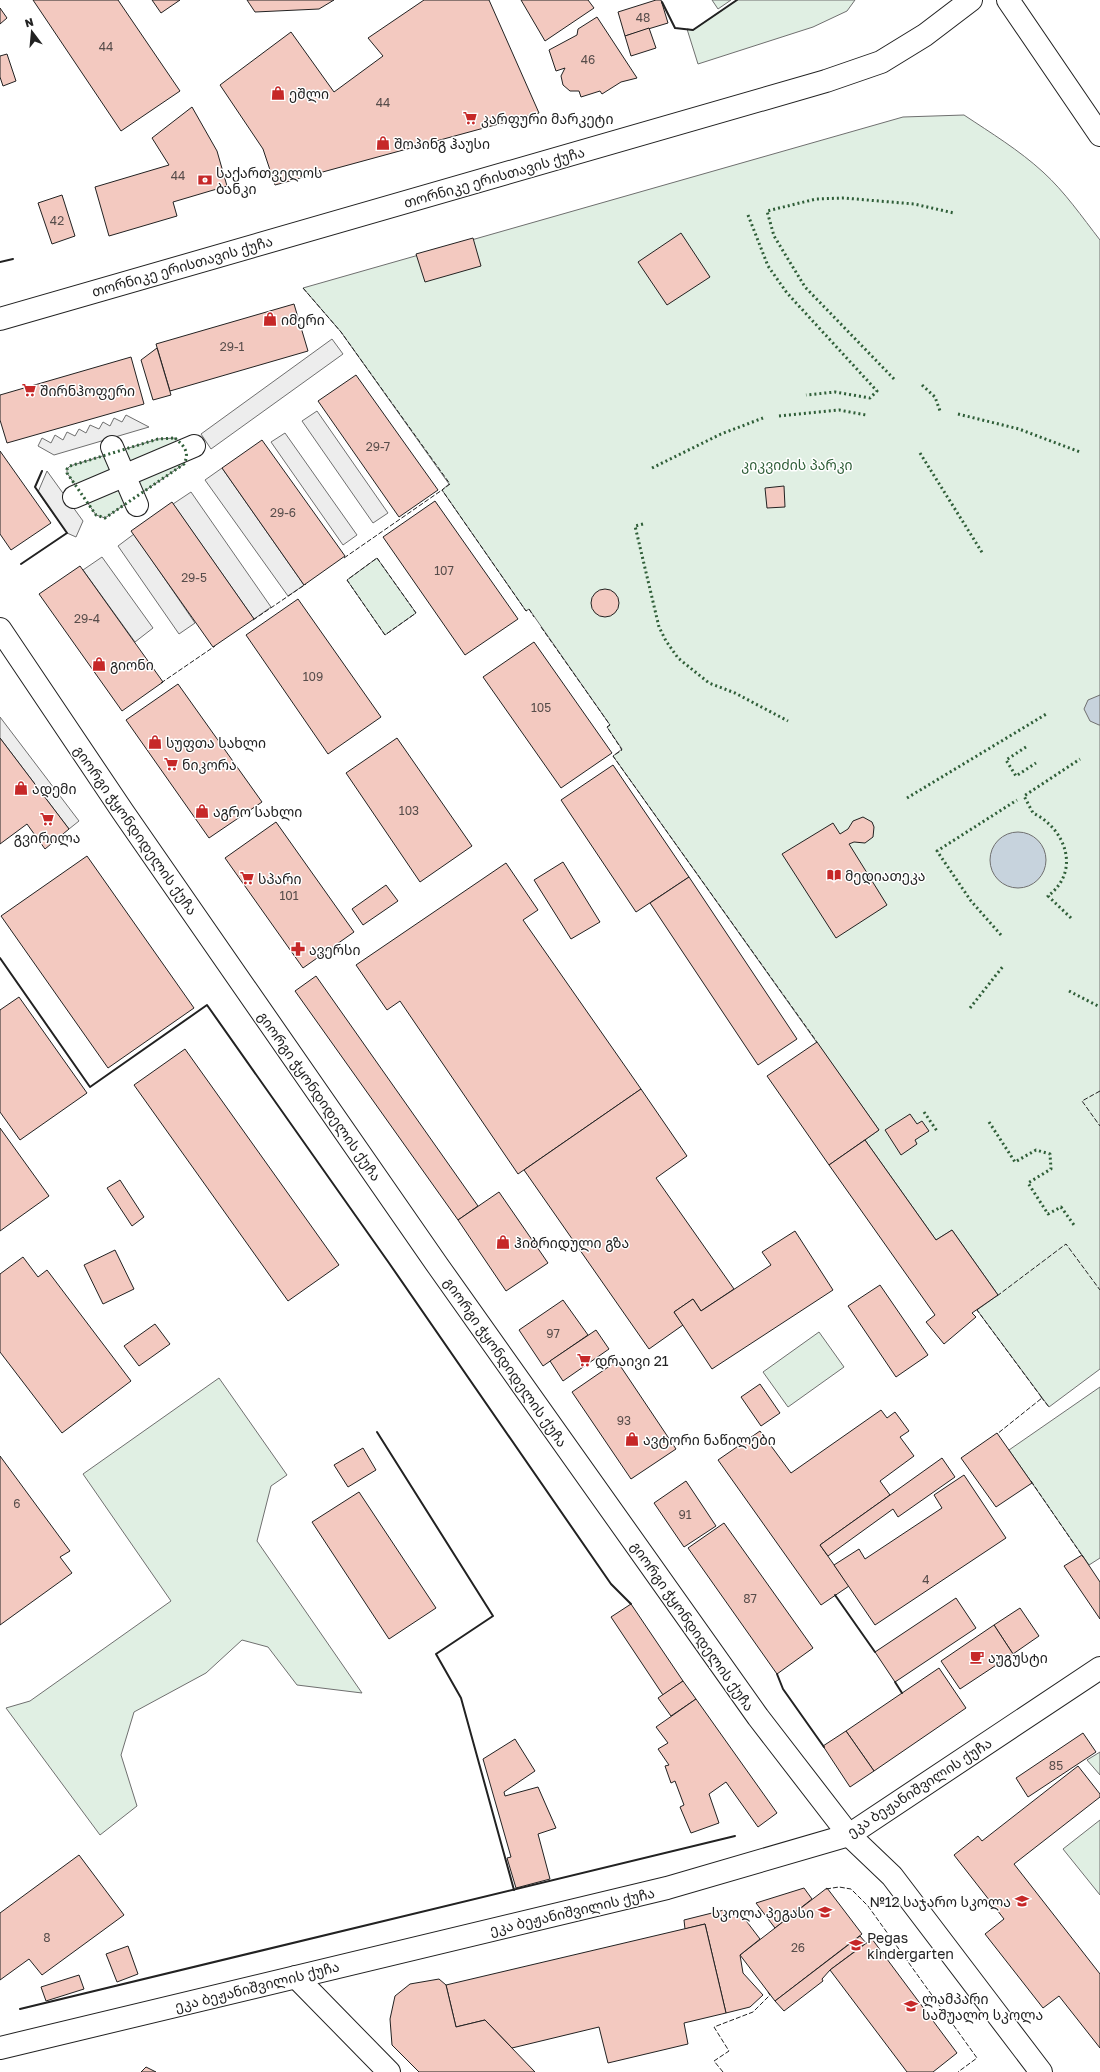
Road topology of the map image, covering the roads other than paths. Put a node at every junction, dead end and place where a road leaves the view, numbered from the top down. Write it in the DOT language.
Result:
graph roads {
  1 [pos="971,0"];
  2 [pos="1008,0"];
  3 [pos="1100,135"];
  4 [pos="0,319"];
  5 [pos="194,446"];
  6 [pos="112,447"];
  7 [pos="124,476"];
  8 [pos="74,496"];
  9 [pos="137,505"];
  10 [pos="0,629"];
  11 [pos="1100,1668"];
  12 [pos="849,1835"];
  13 [pos="296,1977"];
  14 [pos="0,2048"];
  15 [pos="389,2072"];
  16 [pos="1041,2072"];
  1 -- 4 [label="street, თორნიკე ერისთავის ქუჩა"];
  2 -- 3 [label="street"];
  5 -- 7 [label="street"];
  6 -- 7 [label="street"];
  7 -- 8 [label="street"];
  7 -- 9 [label="street"];
  10 -- 12 [label="street, გიორგი ჭყონდიდელის ქუჩა"];
  11 -- 12 [label="street, ეკა ბეჟანიშვილის ქუჩა"];
  12 -- 13 [label="street, ეკა ბეჟანიშვილის ქუჩა"];
  12 -- 16 [label="street, გიორგი ჭყონდიდელის ქუჩა"];
  13 -- 14 [label="street, ეკა ბეჟანიშვილის ქუჩა"];
  13 -- 15 [label="street"];
}
